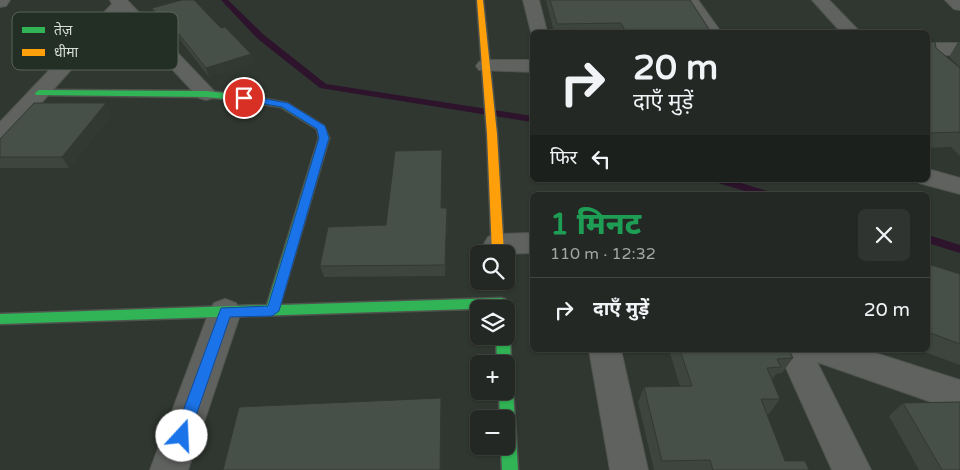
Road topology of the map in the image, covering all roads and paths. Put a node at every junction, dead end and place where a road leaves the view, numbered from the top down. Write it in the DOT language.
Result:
graph roads {
  1 [pos="480,0"];
  2 [pos="532,0"];
  3 [pos="689,0"];
  4 [pos="820,0"];
  5 [pos="953,0"];
  6 [pos="120,2"];
  7 [pos="960,5"];
  8 [pos="111,12"];
  9 [pos="129,12"];
  10 [pos="538,30"];
  11 [pos="711,30"];
  12 [pos="849,30"];
  13 [pos="960,49"];
  14 [pos="930,50"];
  15 [pos="930,52"];
  16 [pos="178,64"];
  17 [pos="486,66"];
  18 [pos="530,66"];
  19 [pos="947,68"];
  20 [pos="59,70"];
  21 [pos="39,93"];
  22 [pos="206,94"];
  23 [pos="0,135"];
  24 [pos="930,178"];
  25 [pos="960,186"];
  26 [pos="530,244"];
  27 [pos="498,245"];
  28 [pos="515,246"];
  29 [pos="470,307"];
  30 [pos="272,311"];
  31 [pos="225,312"];
  32 [pos="0,319"];
  33 [pos="605,352"];
  34 [pos="795,352"];
  35 [pos="829,352"];
  36 [pos="960,396"];
  37 [pos="506,400"];
  38 [pos="169,470"];
  39 [pos="510,470"];
  40 [pos="629,470"];
  41 [pos="852,470"];
  1 -- 17 [label="street"];
  2 -- 10 [label="street"];
  3 -- 11 [label="street"];
  4 -- 12 [label="street"];
  5 -- 7 [label="street"];
  6 -- 8 [label="street"];
  6 -- 9 [label="street"];
  13 -- 14 [label="street"];
  15 -- 19 [label="street"];
  16 -- 22 [label="street"];
  17 -- 18 [label="street"];
  17 -- 27 [label="street"];
  20 -- 21 [label="street"];
  21 -- 22 [label="street"];
  21 -- 23 [label="street"];
  22 -- 30 [label="street"];
  24 -- 25 [label="street"];
  26 -- 28 [label="street"];
  29 -- 30 [label="street"];
  30 -- 31 [label="street"];
  31 -- 32 [label="street"];
  31 -- 38 [label="street"];
  33 -- 40 [label="street"];
  34 -- 41 [label="street"];
  35 -- 36 [label="street"];
  37 -- 39 [label="street"];
}
